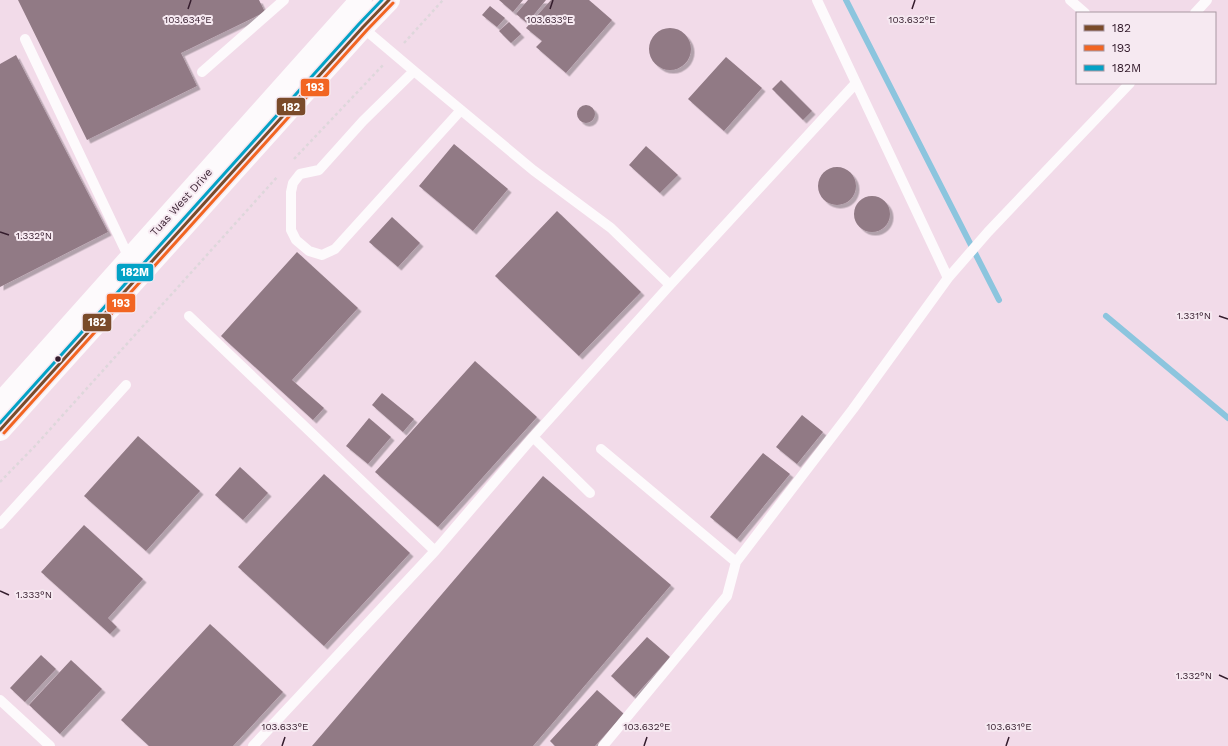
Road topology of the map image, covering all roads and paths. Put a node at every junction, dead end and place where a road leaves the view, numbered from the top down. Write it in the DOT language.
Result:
graph roads {
  1 [pos="284,0"];
  2 [pos="389,0"];
  3 [pos="443,0"];
  4 [pos="817,0"];
  5 [pos="1070,0"];
  6 [pos="1207,0"];
  7 [pos="1084,12"];
  8 [pos="1196,12"];
  9 [pos="357,14"];
  10 [pos="25,38"];
  11 [pos="394,54"];
  12 [pos="202,72"];
  13 [pos="414,72"];
  14 [pos="856,83"];
  15 [pos="1129,84"];
  16 [pos="461,110"];
  17 [pos="293,160"];
  18 [pos="282,172"];
  19 [pos="134,268"];
  20 [pos="948,278"];
  21 [pos="670,285"];
  22 [pos="188,316"];
  23 [pos="126,385"];
  24 [pos="0,404"];
  25 [pos="0,430"];
  26 [pos="533,436"];
  27 [pos="601,449"];
  28 [pos="0,482"];
  29 [pos="590,493"];
  30 [pos="0,524"];
  31 [pos="435,551"];
  32 [pos="736,562"];
  33 [pos="0,700"];
  34 [pos="50,746"];
  35 [pos="253,746"];
  36 [pos="603,746"];
  1 -- 12 [label="lane"];
  2 -- 9 [label="main road, Tuas West Drive"];
  3 -- 11 [label="path"];
  4 -- 14 [label="lane"];
  5 -- 7 [label="lane"];
  6 -- 8 [label="lane"];
  9 -- 11 [label="lane"];
  9 -- 19 [label="main road, Tuas West Drive"];
  10 -- 19 [label="lane"];
  11 -- 13 [label="lane"];
  11 -- 17 [label="path"];
  13 -- 16 [label="lane"];
  13 -- 16 [label="lane"];
  14 -- 20 [label="lane"];
  14 -- 21 [label="lane"];
  15 -- 20 [label="lane"];
  16 -- 21 [label="lane"];
  18 -- 28 [label="path"];
  19 -- 24 [label="main road, Tuas West Drive"];
  19 -- 25 [label="main road, Tuas West Drive"];
  20 -- 32 [label="lane"];
  21 -- 26 [label="lane"];
  22 -- 31 [label="lane"];
  23 -- 30 [label="lane"];
  26 -- 29 [label="lane"];
  26 -- 31 [label="lane"];
  27 -- 32 [label="lane"];
  31 -- 35 [label="lane"];
  32 -- 36 [label="lane"];
  33 -- 34 [label="lane"];
}
